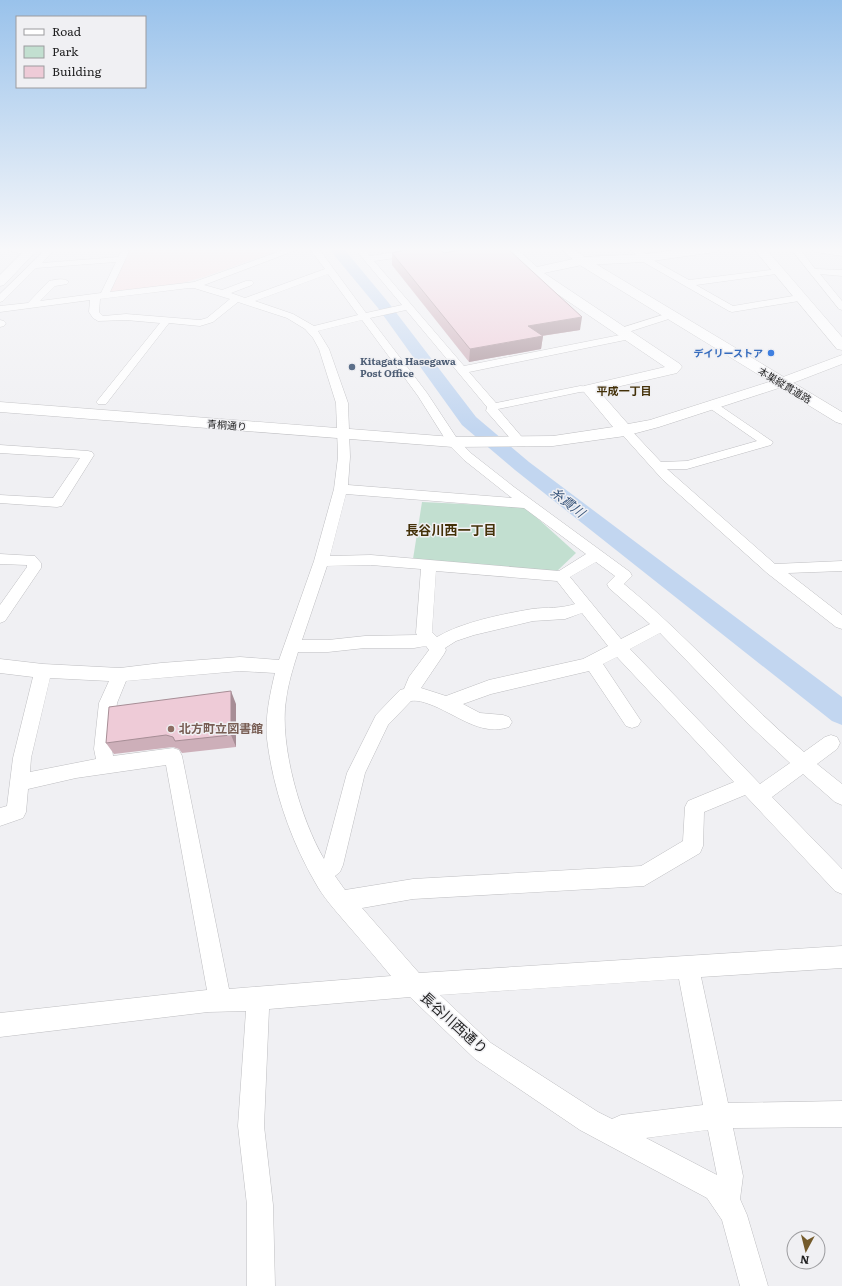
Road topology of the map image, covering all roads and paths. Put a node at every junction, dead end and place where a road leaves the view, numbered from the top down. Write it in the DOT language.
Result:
graph roads {
  1 [pos="95,309"];
  2 [pos="226,309"];
  3 [pos="270,309"];
  4 [pos="361,309"];
  5 [pos="400,309"];
  6 [pos="406,309"];
  7 [pos="589,309"];
  8 [pos="663,309"];
  9 [pos="672,309"];
  10 [pos="809,309"];
  11 [pos="672,315"];
  12 [pos="366,316"];
  13 [pos="167,320"];
  14 [pos="312,330"];
  15 [pos="626,333"];
  16 [pos="842,346"];
  17 [pos="842,359"];
  18 [pos="461,370"];
  19 [pos="784,381"];
  20 [pos="589,389"];
  21 [pos="102,402"];
  22 [pos="712,405"];
  23 [pos="493,407"];
  24 [pos="1,409"];
  25 [pos="842,412"];
  26 [pos="842,419"];
  27 [pos="624,430"];
  28 [pos="345,434"];
  29 [pos="453,442"];
  30 [pos="521,443"];
  31 [pos="0,449"];
  32 [pos="658,466"];
  33 [pos="341,489"];
  34 [pos="0,499"];
  35 [pos="528,504"];
  36 [pos="597,554"];
  37 [pos="0,559"];
  38 [pos="321,562"];
  39 [pos="429,565"];
  40 [pos="842,566"];
  41 [pos="772,569"];
  42 [pos="561,576"];
  43 [pos="585,606"];
  44 [pos="0,617"];
  45 [pos="842,623"];
  46 [pos="662,625"];
  47 [pos="432,642"];
  48 [pos="292,646"];
  49 [pos="619,648"];
  50 [pos="592,662"];
  51 [pos="0,666"];
  52 [pos="285,667"];
  53 [pos="43,671"];
  54 [pos="120,675"];
  55 [pos="410,694"];
  56 [pos="446,704"];
  57 [pos="632,721"];
  58 [pos="503,722"];
  59 [pos="831,743"];
  60 [pos="804,763"];
  61 [pos="106,766"];
  62 [pos="19,783"];
  63 [pos="753,790"];
  64 [pos="842,796"];
  65 [pos="0,817"];
  66 [pos="322,875"];
  67 [pos="842,884"];
  68 [pos="342,901"];
  69 [pos="842,957"];
  70 [pos="688,967"];
  71 [pos="414,985"];
  72 [pos="258,999"];
  73 [pos="220,1001"];
  74 [pos="0,1025"];
  75 [pos="842,1114"];
  76 [pos="718,1116"];
  77 [pos="615,1135"];
  78 [pos="726,1202"];
  79 [pos="261,1286"];
  80 [pos="754,1286"];
  1 -- 13 [label="street"];
  2 -- 13 [label="street"];
  3 -- 14 [label="street"];
  4 -- 12 [label="street"];
  5 -- 12 [label="street"];
  6 -- 18 [label="street"];
  7 -- 15 [label="street"];
  8 -- 11 [label="street, 本巣縦貫道路"];
  9 -- 19 [label="street, 本巣縦貫道路"];
  10 -- 16 [label="street"];
  11 -- 15 [label="street"];
  11 -- 19 [label="street, 本巣縦貫道路"];
  12 -- 14 [label="street"];
  12 -- 29 [label="street"];
  13 -- 21 [label="street"];
  14 -- 28 [label="street"];
  15 -- 18 [label="street"];
  15 -- 20 [label="street"];
  17 -- 19 [label="street, 青桐通り"];
  18 -- 23 [label="street"];
  19 -- 22 [label="street, 青桐通り"];
  19 -- 25 [label="street, 本巣縦貫道路"];
  19 -- 26 [label="street, 本巣縦貫道路"];
  20 -- 23 [label="street"];
  20 -- 27 [label="street"];
  22 -- 27 [label="street, 青桐通り"];
  22 -- 32 [label="street"];
  23 -- 30 [label="street"];
  24 -- 28 [label="street, 青桐通り"];
  27 -- 30 [label="street, 青桐通り"];
  27 -- 32 [label="street"];
  28 -- 29 [label="street, 青桐通り"];
  28 -- 33 [label="street, 長谷川西通り"];
  29 -- 30 [label="street, 青桐通り"];
  29 -- 35 [label="street"];
  31 -- 34 [label="street"];
  32 -- 41 [label="street"];
  33 -- 35 [label="street"];
  33 -- 38 [label="street, 長谷川西通り"];
  35 -- 36 [label="street"];
  36 -- 42 [label="street"];
  36 -- 46 [label="street"];
  37 -- 44 [label="street"];
  38 -- 39 [label="street"];
  38 -- 48 [label="street, 長谷川西通り"];
  39 -- 42 [label="street"];
  39 -- 47 [label="street"];
  40 -- 41 [label="street"];
  41 -- 45 [label="street"];
  42 -- 43 [label="street"];
  43 -- 47 [label="street"];
  43 -- 49 [label="street"];
  46 -- 49 [label="street"];
  46 -- 60 [label="street"];
  47 -- 48 [label="street"];
  47 -- 55 [label="street"];
  48 -- 52 [label="street, 長谷川西通り"];
  49 -- 50 [label="street"];
  49 -- 63 [label="street"];
  50 -- 56 [label="street"];
  50 -- 57 [label="street"];
  51 -- 53 [label="street"];
  52 -- 54 [label="street"];
  52 -- 66 [label="street, 長谷川西通り"];
  53 -- 54 [label="street"];
  53 -- 62 [label="street"];
  54 -- 61 [label="street"];
  55 -- 56 [label="street"];
  55 -- 66 [label="street"];
  56 -- 58 [label="street"];
  59 -- 60 [label="street"];
  60 -- 63 [label="street"];
  60 -- 64 [label="street"];
  61 -- 62 [label="street"];
  61 -- 73 [label="street"];
  62 -- 65 [label="street"];
  63 -- 67 [label="street"];
  63 -- 68 [label="street"];
  66 -- 68 [label="street, 長谷川西通り"];
  68 -- 71 [label="street, 長谷川西通り"];
  69 -- 70 [label="street"];
  70 -- 71 [label="street"];
  70 -- 76 [label="street"];
  71 -- 72 [label="street"];
  71 -- 77 [label="street, 長谷川西通り"];
  72 -- 73 [label="street"];
  72 -- 79 [label="street"];
  73 -- 74 [label="street"];
  75 -- 76 [label="street"];
  76 -- 77 [label="street"];
  76 -- 78 [label="street"];
  77 -- 78 [label="street, 長谷川西通り"];
  78 -- 80 [label="street, 長谷川西通り"];
}
